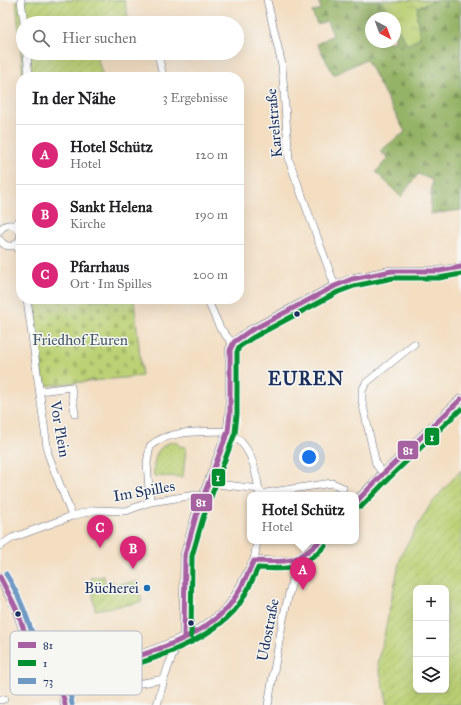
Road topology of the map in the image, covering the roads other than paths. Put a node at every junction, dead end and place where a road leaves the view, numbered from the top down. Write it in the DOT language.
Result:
graph roads {
  1 [pos="21,0"];
  2 [pos="267,0"];
  3 [pos="23,16"];
  4 [pos="28,60"];
  5 [pos="159,60"];
  6 [pos="29,72"];
  7 [pos="162,72"];
  8 [pos="15,226"];
  9 [pos="0,230"];
  10 [pos="0,240"];
  11 [pos="16,245"];
  12 [pos="461,266"];
  13 [pos="335,286"];
  14 [pos="28,304"];
  15 [pos="209,304"];
  16 [pos="414,344"];
  17 [pos="232,347"];
  18 [pos="40,392"];
  19 [pos="461,399"];
  20 [pos="75,414"];
  21 [pos="228,431"];
  22 [pos="383,474"];
  23 [pos="209,483"];
  24 [pos="343,488"];
  25 [pos="259,492"];
  26 [pos="203,497"];
  27 [pos="359,499"];
  28 [pos="150,502"];
  29 [pos="72,516"];
  30 [pos="257,544"];
  31 [pos="317,544"];
  32 [pos="0,546"];
  33 [pos="295,560"];
  34 [pos="254,561"];
  35 [pos="0,577"];
  36 [pos="23,631"];
  37 [pos="184,637"];
  38 [pos="142,654"];
  39 [pos="164,679"];
  40 [pos="142,683"];
  41 [pos="64,695"];
  42 [pos="65,705"];
  43 [pos="157,705"];
  44 [pos="268,705"];
  1 -- 3 [label="street"];
  2 -- 13 [label="street, Karelstraße"];
  4 -- 6 [label="street"];
  5 -- 7 [label="street"];
  8 -- 9 [label="street"];
  10 -- 11 [label="street"];
  12 -- 13 [label="street"];
  13 -- 17 [label="street"];
  14 -- 18 [label="street, Vor Plein"];
  15 -- 17 [label="street"];
  16 -- 22 [label="street"];
  17 -- 21 [label="street"];
  18 -- 20 [label="street, Vor Plein"];
  18 -- 29 [label="street, Vor Plein"];
  19 -- 22 [label="street"];
  21 -- 23 [label="street"];
  21 -- 25 [label="street"];
  21 -- 28 [label="street"];
  22 -- 27 [label="street"];
  23 -- 25 [label="street"];
  23 -- 26 [label="street"];
  24 -- 25 [label="street"];
  26 -- 28 [label="street, Im Spilles"];
  26 -- 37 [label="street"];
  28 -- 29 [label="street, Im Spilles"];
  29 -- 32 [label="street, Im Spilles"];
  30 -- 34 [label="street"];
  31 -- 33 [label="street"];
  33 -- 34 [label="street"];
  33 -- 44 [label="street, Udostraße"];
  34 -- 37 [label="street"];
  35 -- 36 [label="street"];
  37 -- 38 [label="street"];
  37 -- 39 [label="street"];
  39 -- 40 [label="street"];
  39 -- 43 [label="street"];
  41 -- 42 [label="street"];
}
